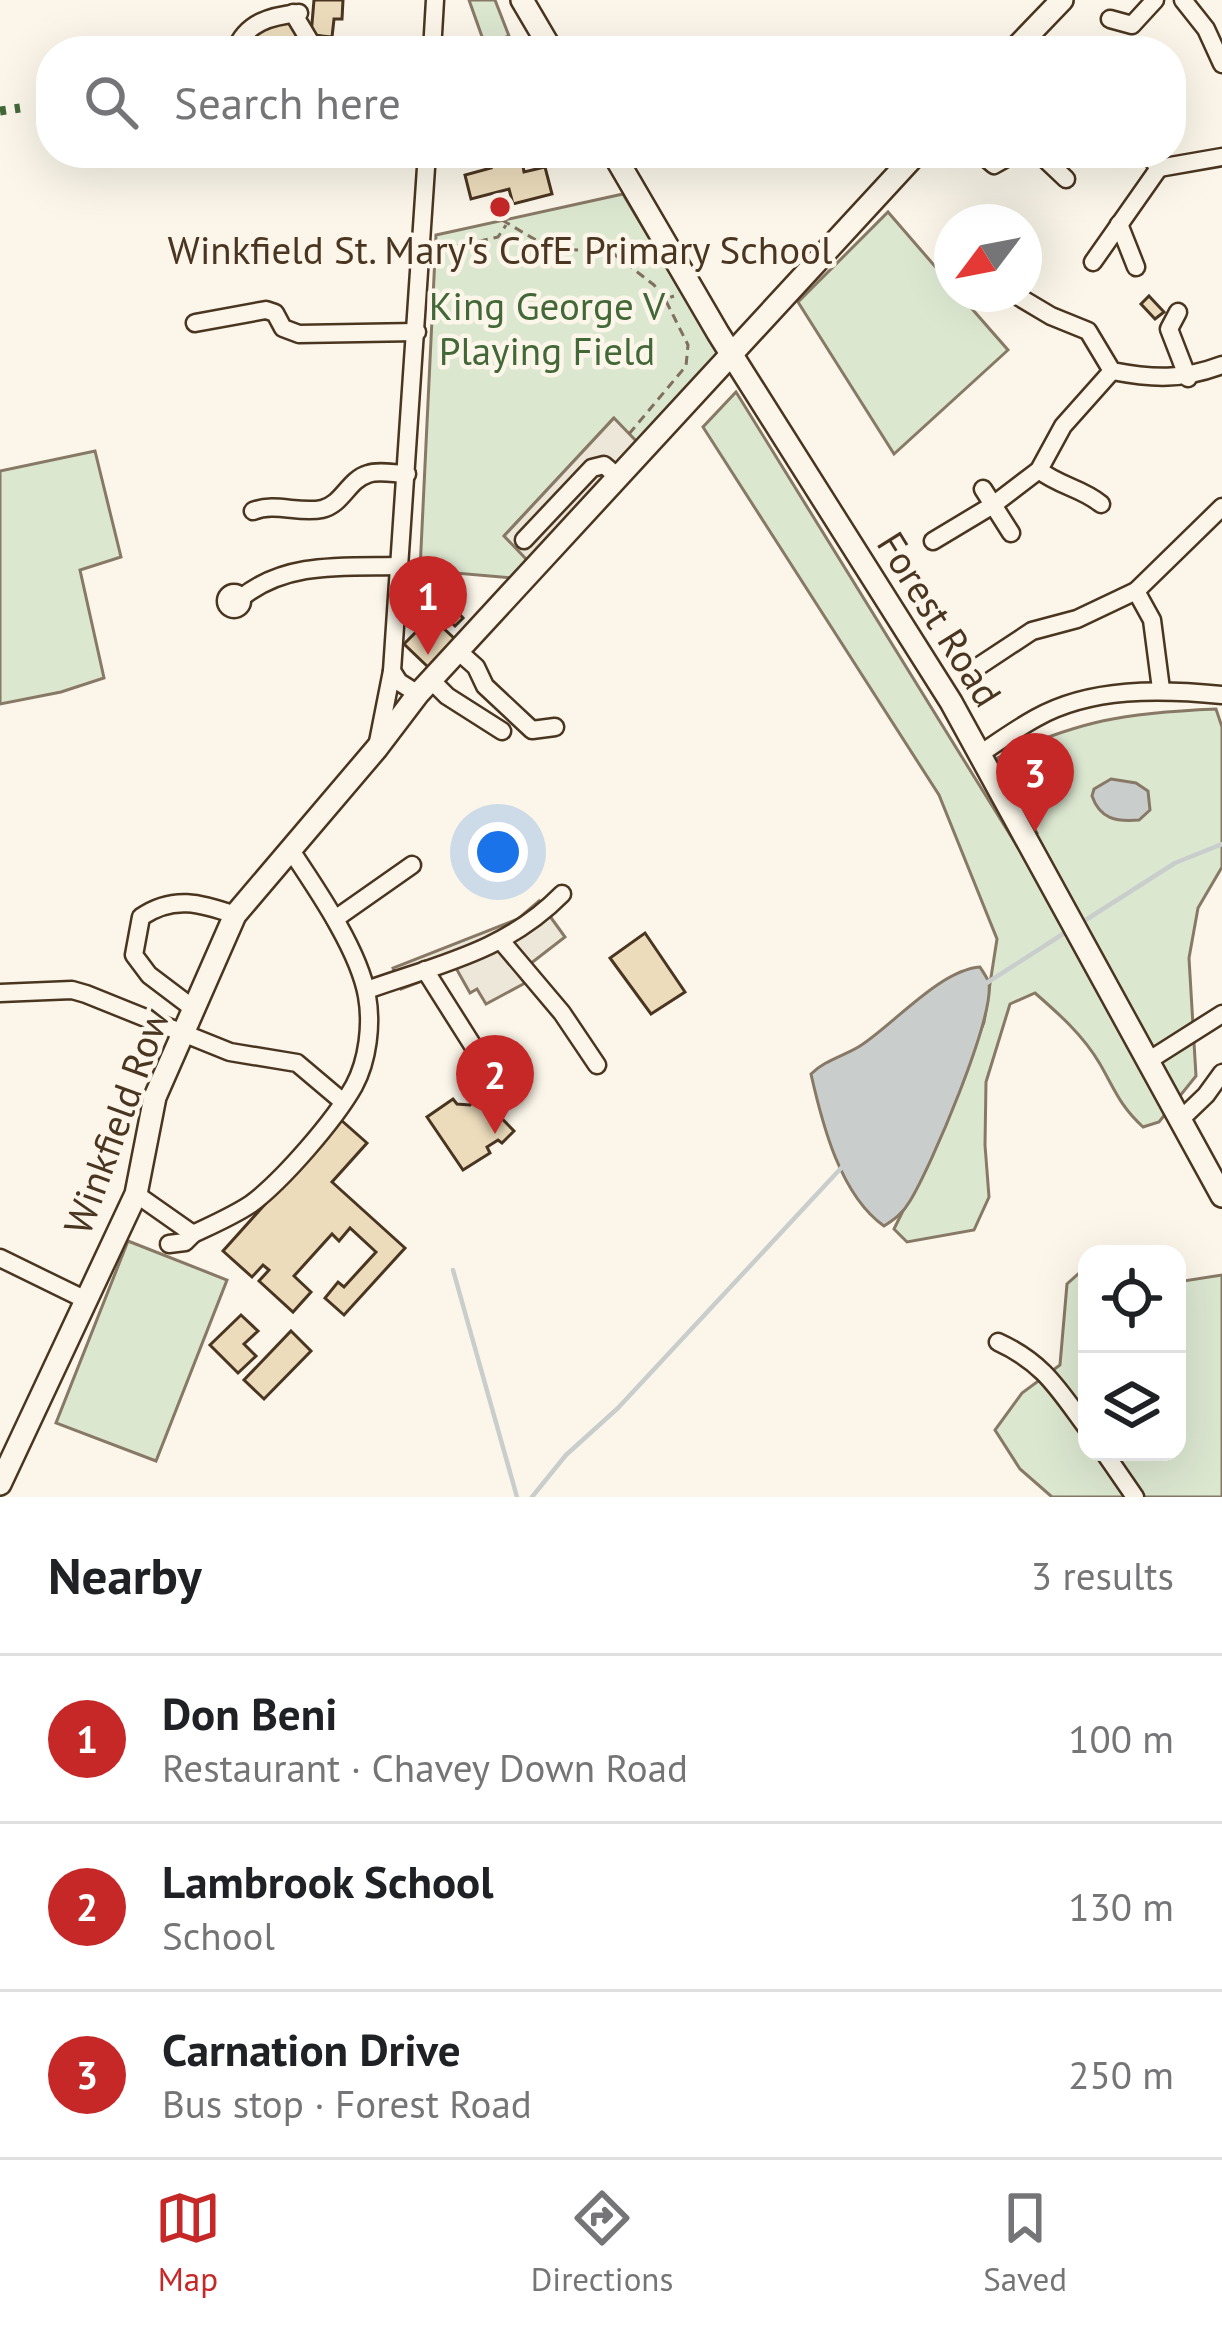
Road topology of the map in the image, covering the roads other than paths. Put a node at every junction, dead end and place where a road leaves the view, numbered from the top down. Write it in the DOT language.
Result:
graph roads {
  1 [pos="435,0"];
  2 [pos="522,0"];
  3 [pos="1062,0"];
  4 [pos="1155,0"];
  5 [pos="1183,0"];
  6 [pos="267,9"];
  7 [pos="1110,19"];
  8 [pos="244,36"];
  9 [pos="308,36"];
  10 [pos="433,36"];
  11 [pos="543,36"];
  12 [pos="1027,36"];
  13 [pos="1222,64"];
  14 [pos="1222,157"];
  15 [pos="1186,159"];
  16 [pos="426,168"];
  17 [pos="622,168"];
  18 [pos="903,168"];
  19 [pos="1054,168"];
  20 [pos="1149,168"];
  21 [pos="1066,179"];
  22 [pos="1119,224"];
  23 [pos="1093,262"];
  24 [pos="1136,267"];
  25 [pos="1042,311"];
  26 [pos="1178,312"];
  27 [pos="195,323"];
  28 [pos="417,332"];
  29 [pos="731,354"];
  30 [pos="1222,365"];
  31 [pos="1112,371"];
  32 [pos="1188,378"];
  33 [pos="1039,470"];
  34 [pos="407,474"];
  35 [pos="618,477"];
  36 [pos="988,497"];
  37 [pos="1101,504"];
  38 [pos="1222,507"];
  39 [pos="253,511"];
  40 [pos="1010,532"];
  41 [pos="524,540"];
  42 [pos="933,541"];
  43 [pos="400,566"];
  44 [pos="1136,591"];
  45 [pos="241,598"];
  46 [pos="458,651"];
  47 [pos="979,666"];
  48 [pos="392,670"];
  49 [pos="424,687"];
  50 [pos="1162,689"];
  51 [pos="1222,695"];
  52 [pos="554,727"];
  53 [pos="502,731"];
  54 [pos="377,748"];
  55 [pos="980,754"];
  56 [pos="290,849"];
  57 [pos="412,865"];
  58 [pos="562,894"];
  59 [pos="235,915"];
  60 [pos="334,919"];
  61 [pos="502,942"];
  62 [pos="425,970"];
  63 [pos="367,990"];
  64 [pos="0,993"];
  65 [pos="194,1009"];
  66 [pos="1217,1021"];
  67 [pos="179,1035"];
  68 [pos="1148,1061"];
  69 [pos="597,1065"];
  70 [pos="487,1068"];
  71 [pos="1222,1073"];
  72 [pos="342,1101"];
  73 [pos="1180,1120"];
  74 [pos="136,1194"];
  75 [pos="1222,1196"];
  76 [pos="194,1234"];
  77 [pos="169,1244"];
  78 [pos="0,1258"];
  79 [pos="86,1300"];
  80 [pos="998,1342"];
  81 [pos="1078,1416"];
  82 [pos="1110,1461"];
  83 [pos="0,1484"];
  84 [pos="1135,1497"];
  1 -- 10 [label="street"];
  2 -- 11 [label="main road"];
  3 -- 12 [label="main road"];
  4 -- 7 [label="street"];
  5 -- 13 [label="street"];
  6 -- 8 [label="street"];
  6 -- 9 [label="street"];
  14 -- 15 [label="street"];
  16 -- 28 [label="street, Winkfield Row"];
  17 -- 29 [label="main road, Forest Road"];
  18 -- 29 [label="main road, Winkfield Row"];
  19 -- 21 [label="street"];
  20 -- 22 [label="street"];
  22 -- 23 [label="street"];
  22 -- 24 [label="street"];
  25 -- 31 [label="street"];
  26 -- 32 [label="street"];
  27 -- 28 [label="street"];
  28 -- 34 [label="street, Winkfield Row"];
  29 -- 35 [label="main road, Winkfield Row"];
  29 -- 55 [label="main road, Forest Road"];
  30 -- 32 [label="street"];
  31 -- 32 [label="street"];
  31 -- 33 [label="street"];
  33 -- 36 [label="street"];
  33 -- 37 [label="street"];
  34 -- 39 [label="street"];
  34 -- 43 [label="street, Winkfield Row"];
  35 -- 41 [label="street"];
  35 -- 46 [label="main road, Winkfield Row"];
  36 -- 40 [label="street"];
  36 -- 42 [label="street"];
  38 -- 44 [label="street"];
  43 -- 45 [label="street"];
  43 -- 48 [label="street, Winkfield Row"];
  44 -- 47 [label="street"];
  44 -- 50 [label="street"];
  46 -- 49 [label="main road, Winkfield Row"];
  46 -- 52 [label="street"];
  48 -- 49 [label="street"];
  48 -- 54 [label="street, Winkfield Row"];
  49 -- 53 [label="street"];
  49 -- 54 [label="main road, Winkfield Row"];
  50 -- 51 [label="street"];
  50 -- 55 [label="street"];
  54 -- 56 [label="main road, Winkfield Row"];
  55 -- 68 [label="main road, Forest Road"];
  56 -- 59 [label="main road, Winkfield Row"];
  56 -- 60 [label="street"];
  57 -- 60 [label="street"];
  58 -- 61 [label="street"];
  59 -- 65 [label="main road, Winkfield Row"];
  59 -- 65 [label="street"];
  60 -- 63 [label="street"];
  61 -- 62 [label="street"];
  61 -- 69 [label="street"];
  62 -- 63 [label="street"];
  62 -- 70 [label="street"];
  63 -- 72 [label="street"];
  64 -- 67 [label="street"];
  65 -- 67 [label="main road, Winkfield Row"];
  66 -- 68 [label="street"];
  67 -- 72 [label="street"];
  67 -- 74 [label="main road, Winkfield Row"];
  68 -- 73 [label="main road, Forest Road"];
  71 -- 73 [label="street"];
  72 -- 76 [label="street"];
  73 -- 75 [label="main road, Forest Road"];
  74 -- 76 [label="street"];
  74 -- 79 [label="main road, Winkfield Row"];
  76 -- 77 [label="street"];
  78 -- 79 [label="street"];
  79 -- 83 [label="main road, Winkfield Row"];
  80 -- 81 [label="street"];
  82 -- 84 [label="street"];
}
